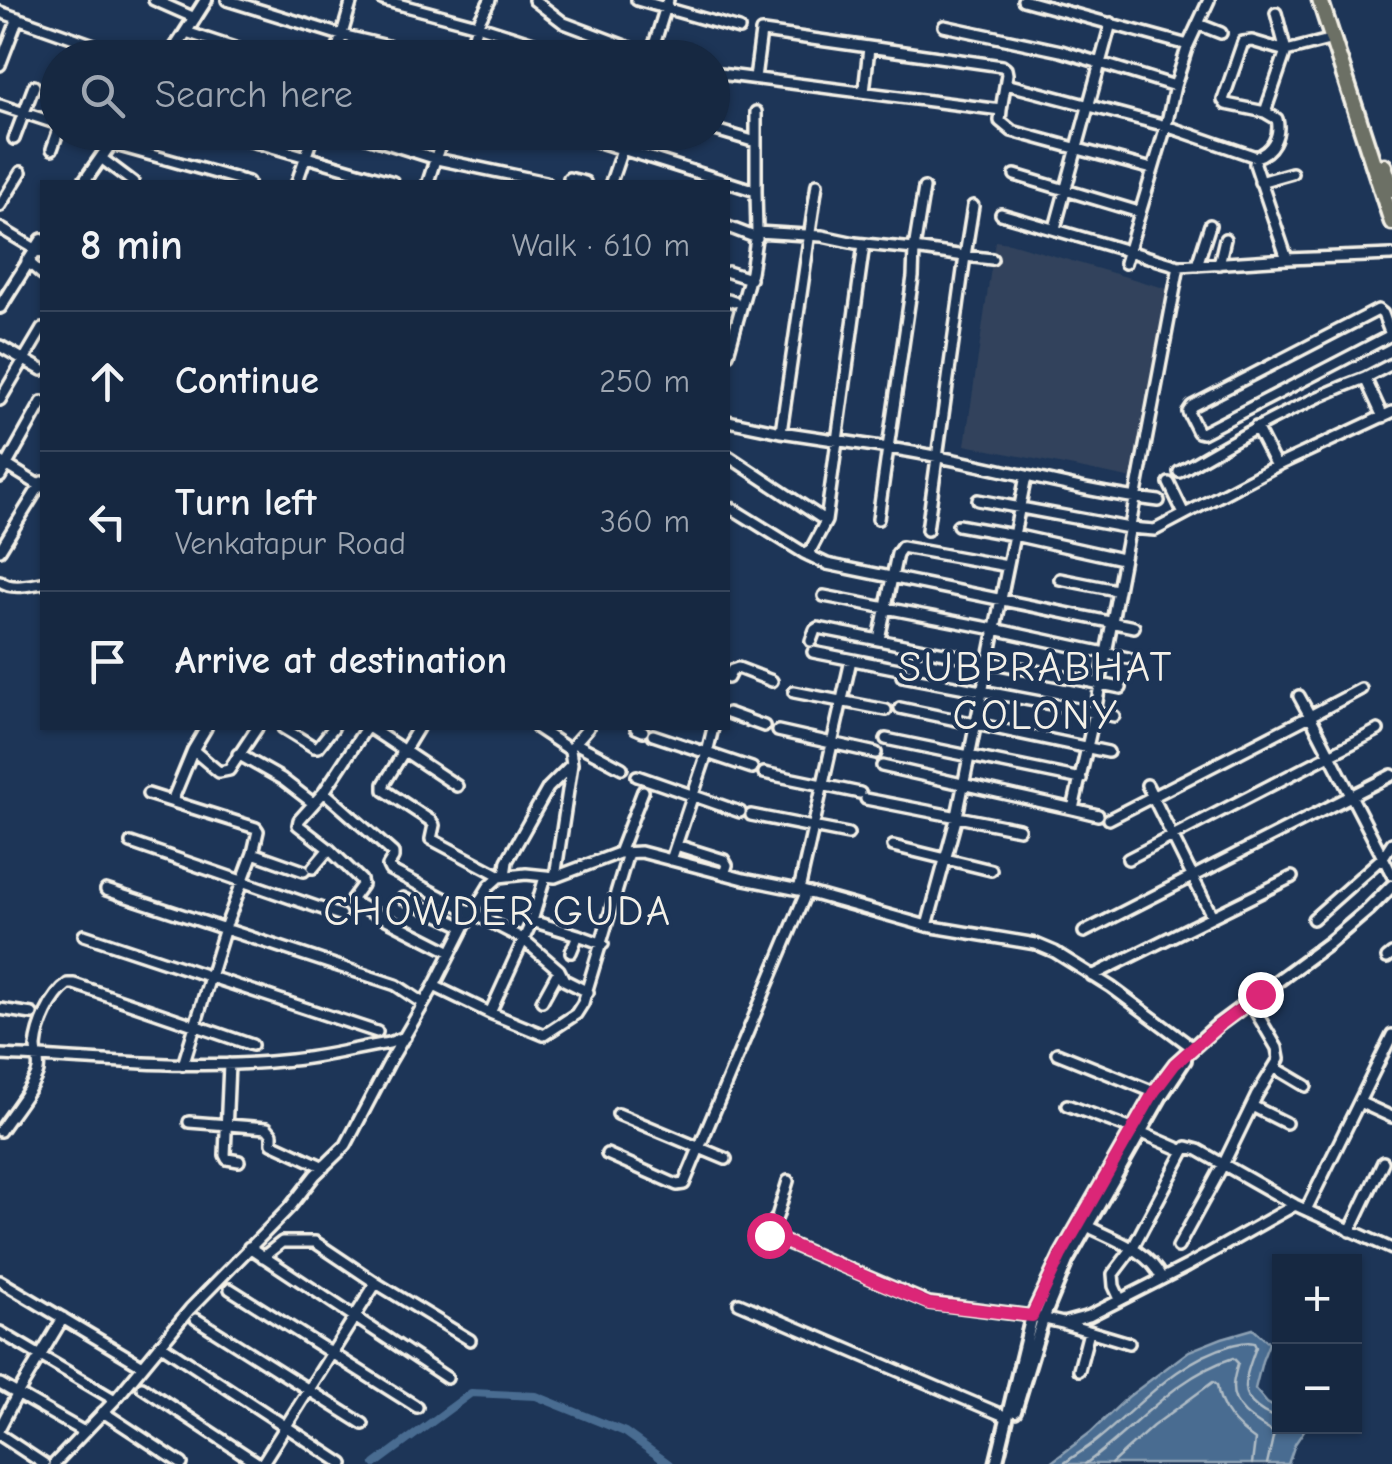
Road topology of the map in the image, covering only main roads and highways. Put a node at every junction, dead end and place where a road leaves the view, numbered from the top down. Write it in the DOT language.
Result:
graph roads {
  1 [pos="1320,0"];
  2 [pos="1328,0"];
  3 [pos="1392,190"];
  4 [pos="1392,222"];
  1 -- 4 [label="highway"];
  2 -- 3 [label="highway"];
}
